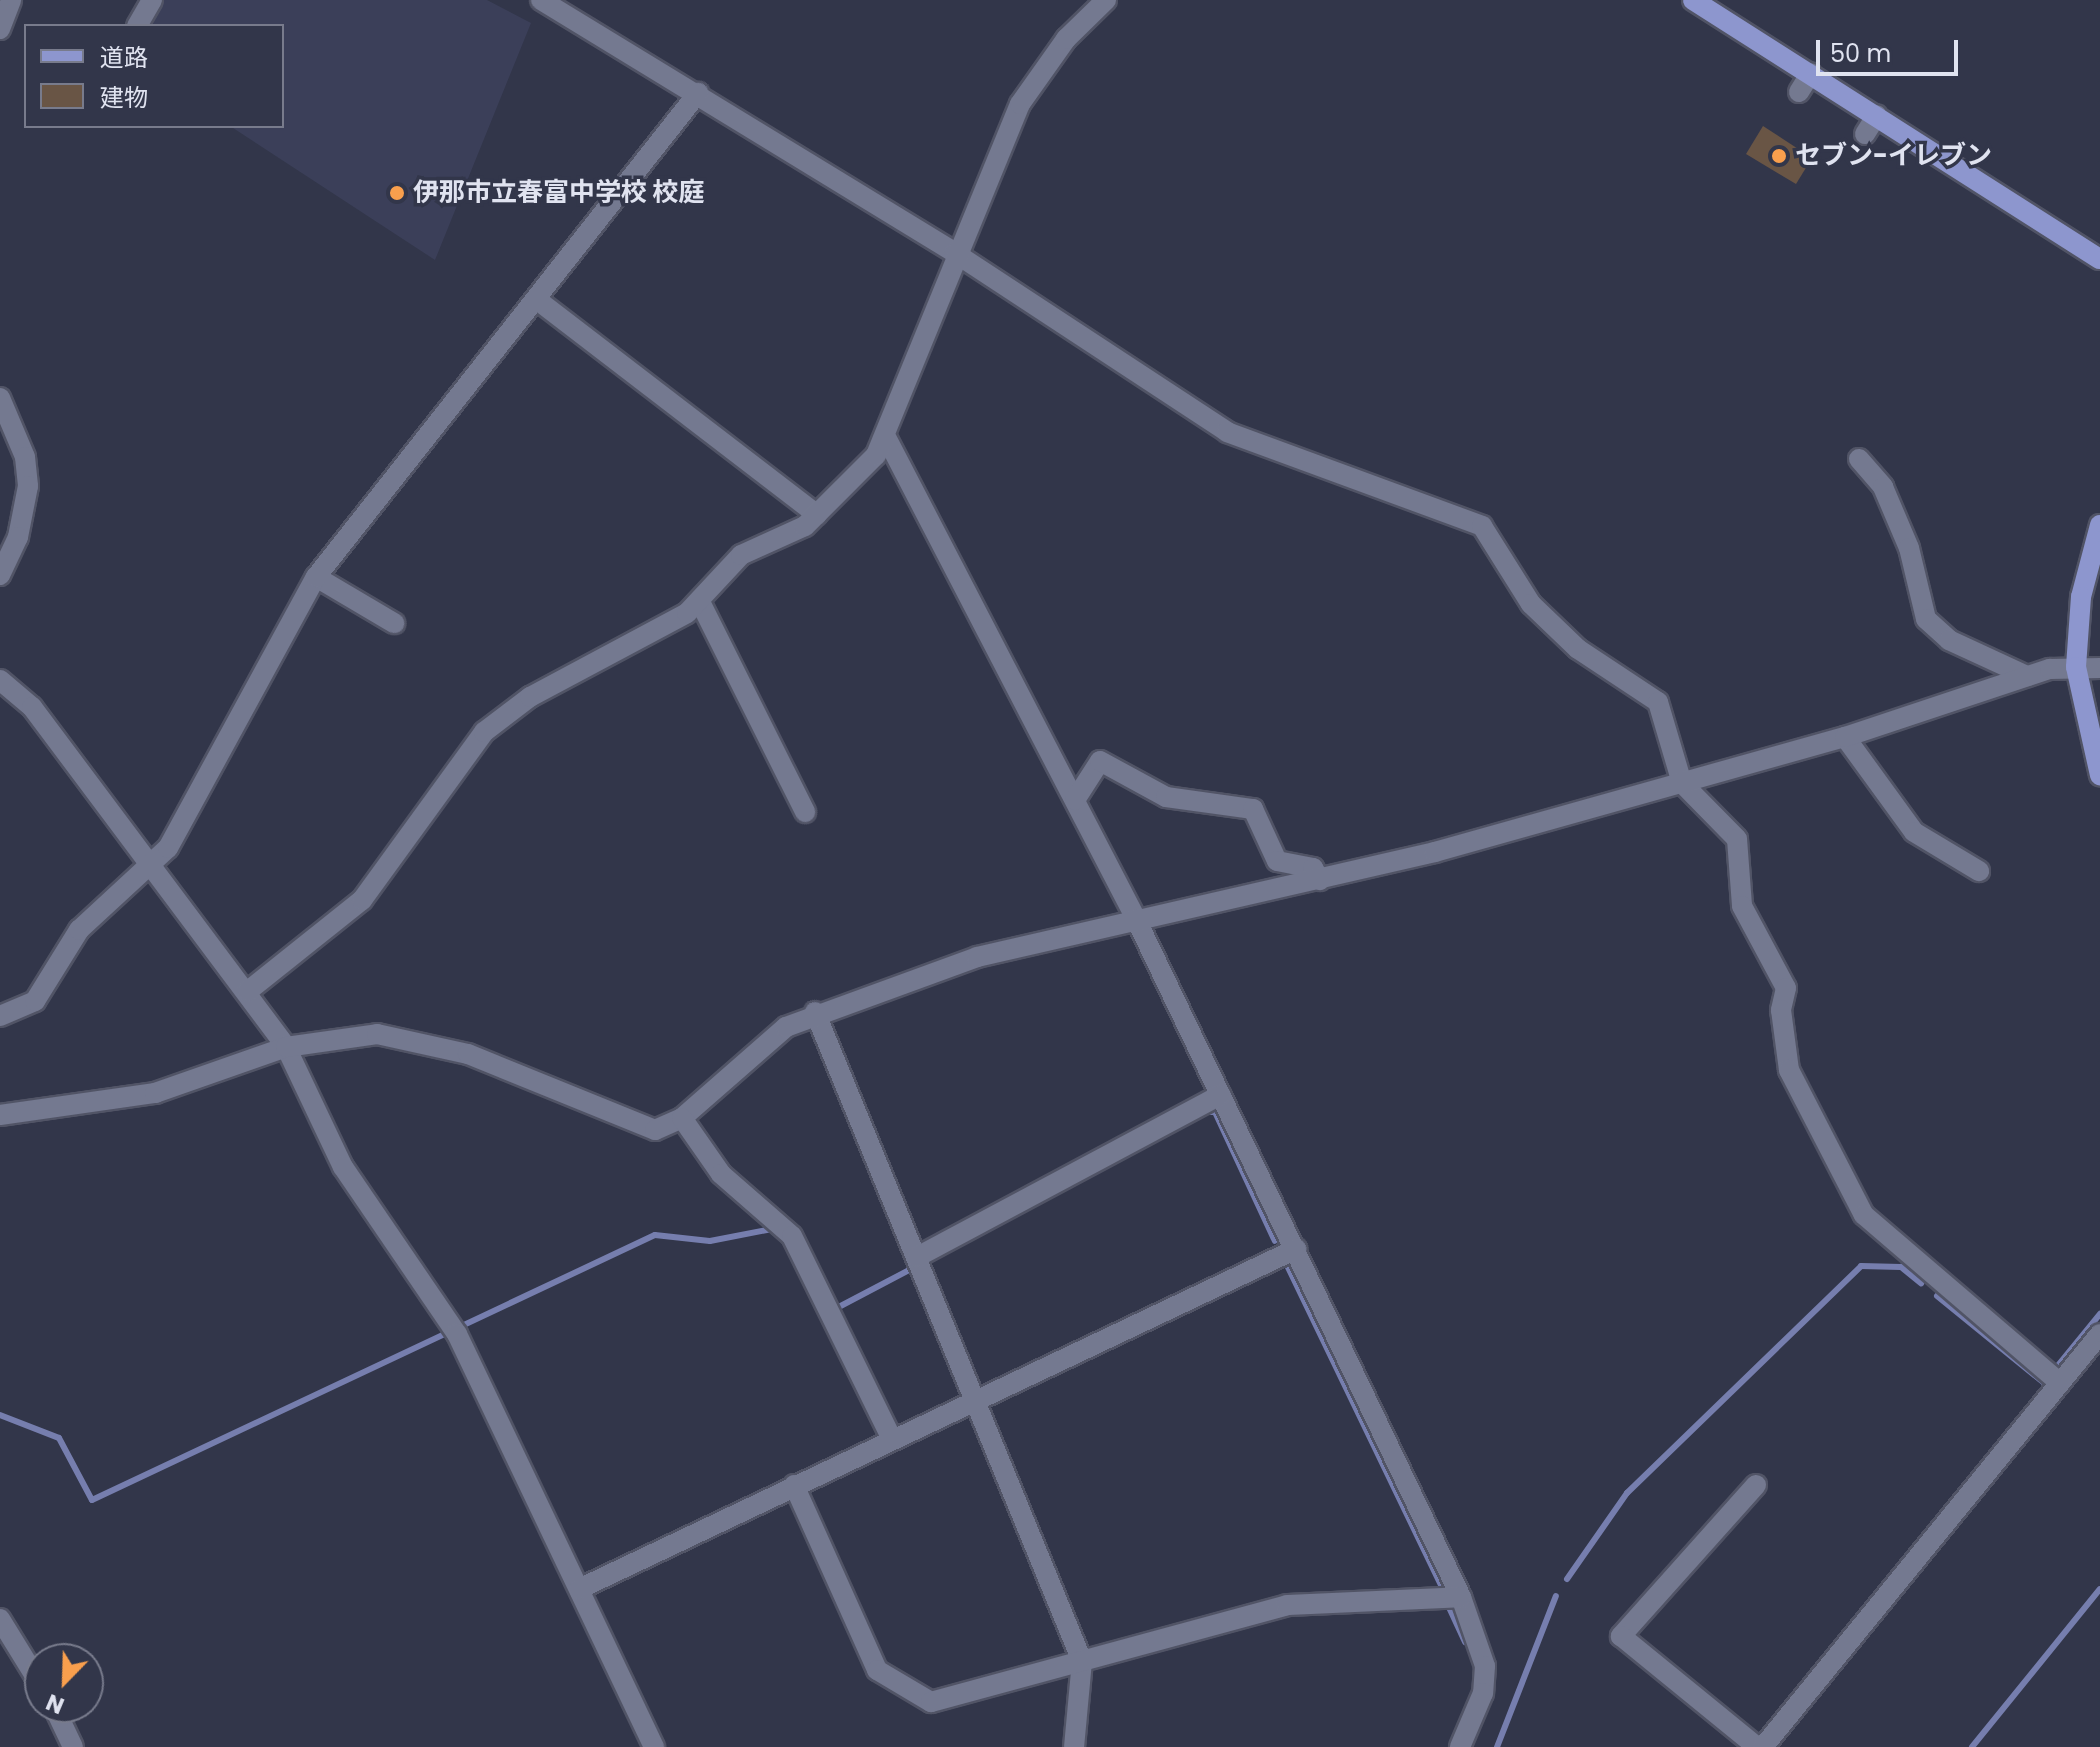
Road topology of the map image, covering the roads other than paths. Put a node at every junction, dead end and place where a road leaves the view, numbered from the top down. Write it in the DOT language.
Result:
graph roads {
  1 [pos="11,0"];
  2 [pos="152,0"];
  3 [pos="541,0"];
  4 [pos="1106,0"];
  5 [pos="1693,0"];
  6 [pos="138,24"];
  7 [pos="0,29"];
  8 [pos="1811,73"];
  9 [pos="1799,92"];
  10 [pos="698,93"];
  11 [pos="1877,115"];
  12 [pos="1865,134"];
  13 [pos="955,253"];
  14 [pos="2100,259"];
  15 [pos="536,299"];
  16 [pos="0,398"];
  17 [pos="887,439"];
  18 [pos="1859,459"];
  19 [pos="817,515"];
  20 [pos="2100,525"];
  21 [pos="0,575"];
  22 [pos="316,577"];
  23 [pos="700,602"];
  24 [pos="394,623"];
  25 [pos="2076,667"];
  26 [pos="2100,668"];
  27 [pos="2027,676"];
  28 [pos="0,680"];
  29 [pos="1845,737"];
  30 [pos="2100,775"];
  31 [pos="1682,783"];
  32 [pos="1075,800"];
  33 [pos="805,812"];
  34 [pos="153,865"];
  35 [pos="1979,871"];
  36 [pos="1320,880"];
  37 [pos="1136,919"];
  38 [pos="248,991"];
  39 [pos="815,1012"];
  40 [pos="0,1016"];
  41 [pos="286,1047"];
  42 [pos="1221,1095"];
  43 [pos="0,1115"];
  44 [pos="682,1118"];
  45 [pos="1296,1249"];
  46 [pos="917,1257"];
  47 [pos="2100,1334"];
  48 [pos="2060,1383"];
  49 [pos="976,1397"];
  50 [pos="891,1437"];
  51 [pos="794,1485"];
  52 [pos="1756,1485"];
  53 [pos="579,1589"];
  54 [pos="1461,1597"];
  55 [pos="0,1619"];
  56 [pos="24,1658"];
  57 [pos="1082,1661"];
  58 [pos="62,1723"];
  59 [pos="73,1747"];
  60 [pos="654,1747"];
  61 [pos="1074,1747"];
  62 [pos="1460,1747"];
  63 [pos="1760,1747"];
  1 -- 7 [label="street"];
  2 -- 6 [label="street"];
  3 -- 10 [label="street"];
  4 -- 13 [label="street"];
  5 -- 8 [label="main road"];
  8 -- 9 [label="street"];
  8 -- 11 [label="main road"];
  10 -- 13 [label="street"];
  10 -- 15 [label="street"];
  11 -- 12 [label="street"];
  11 -- 14 [label="main road"];
  13 -- 17 [label="street"];
  13 -- 31 [label="street"];
  15 -- 19 [label="street"];
  15 -- 22 [label="street"];
  16 -- 21 [label="street"];
  17 -- 19 [label="street"];
  17 -- 32 [label="street"];
  18 -- 27 [label="street"];
  19 -- 23 [label="street"];
  20 -- 25 [label="main road"];
  22 -- 24 [label="street"];
  22 -- 34 [label="street"];
  23 -- 33 [label="street"];
  23 -- 38 [label="street"];
  25 -- 26 [label="street"];
  25 -- 27 [label="street"];
  25 -- 30 [label="main road"];
  27 -- 29 [label="street"];
  28 -- 34 [label="street"];
  29 -- 31 [label="street"];
  29 -- 35 [label="street"];
  31 -- 36 [label="street"];
  31 -- 48 [label="street"];
  32 -- 36 [label="street"];
  32 -- 37 [label="street"];
  34 -- 38 [label="street"];
  34 -- 40 [label="street"];
  36 -- 37 [label="street"];
  37 -- 39 [label="street"];
  37 -- 42 [label="street"];
  38 -- 41 [label="street"];
  39 -- 44 [label="street"];
  39 -- 46 [label="street"];
  41 -- 43 [label="street"];
  41 -- 44 [label="street"];
  41 -- 53 [label="street"];
  42 -- 45 [label="street"];
  42 -- 46 [label="street"];
  44 -- 50 [label="street"];
  45 -- 49 [label="street"];
  45 -- 54 [label="street"];
  46 -- 49 [label="street"];
  47 -- 48 [label="street"];
  48 -- 63 [label="street"];
  49 -- 50 [label="street"];
  49 -- 57 [label="street"];
  50 -- 51 [label="street"];
  51 -- 53 [label="street"];
  51 -- 57 [label="street"];
  52 -- 63 [label="street"];
  53 -- 60 [label="street"];
  54 -- 57 [label="street"];
  54 -- 62 [label="street"];
  55 -- 56 [label="street"];
  57 -- 61 [label="street"];
  58 -- 59 [label="street"];
}
